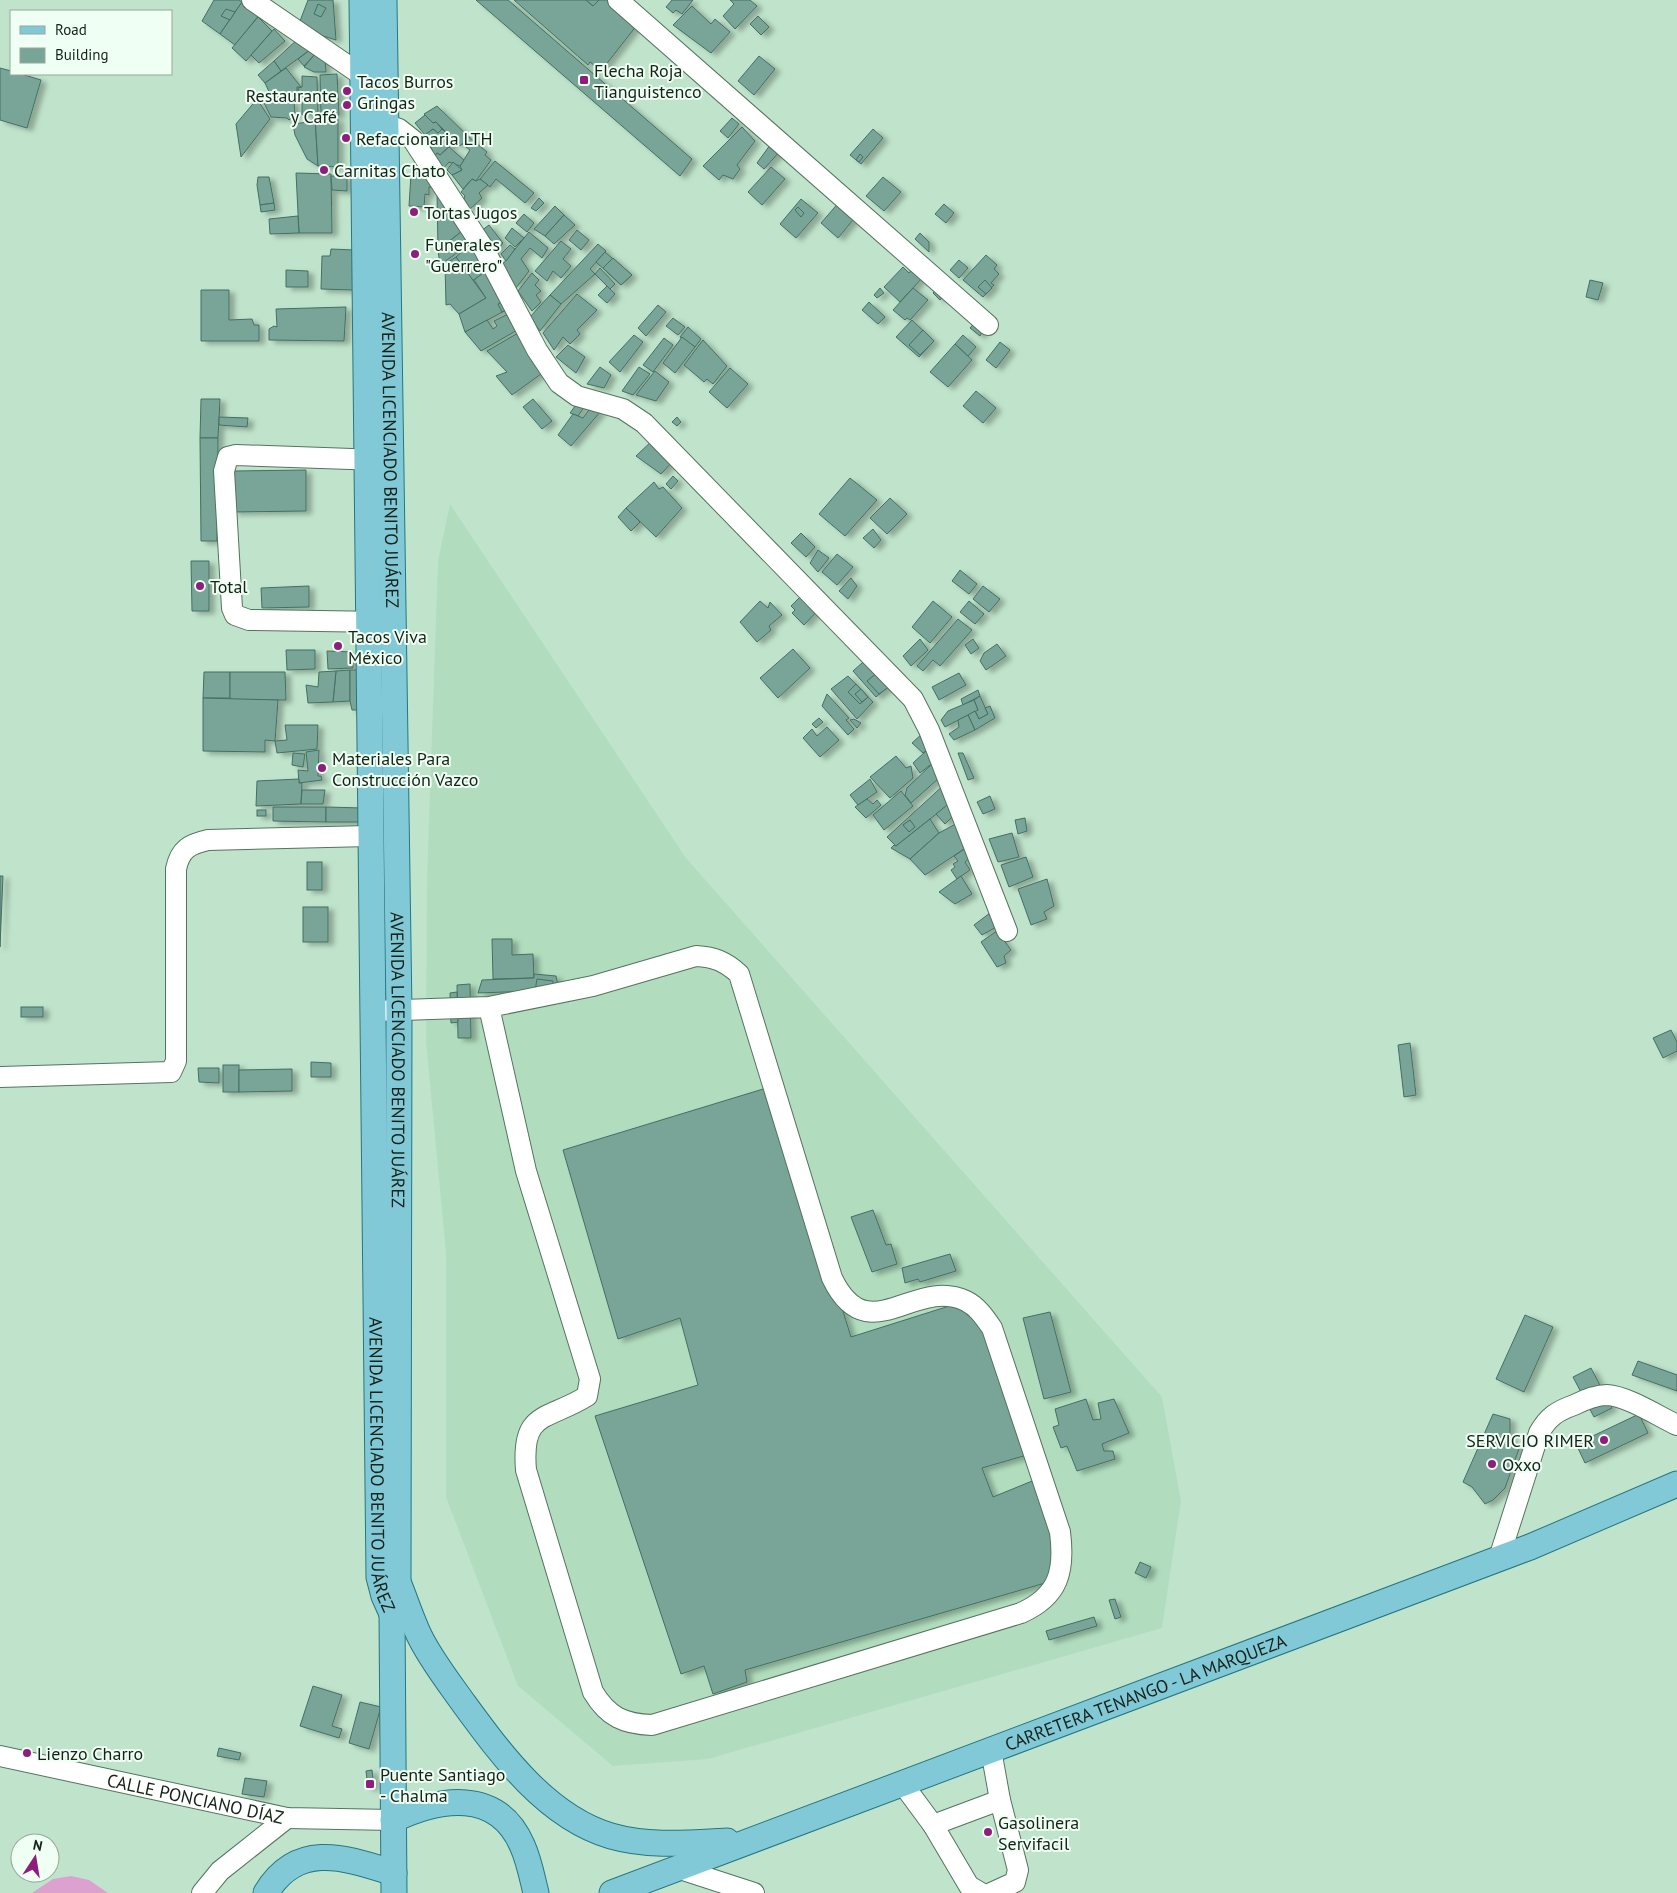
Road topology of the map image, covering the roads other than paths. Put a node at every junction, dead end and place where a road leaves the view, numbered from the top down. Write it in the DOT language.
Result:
graph roads {
  1 [pos="252,0"];
  2 [pos="362,0"];
  3 [pos="384,0"];
  4 [pos="618,0"];
  5 [pos="363,76"];
  6 [pos="373,120"];
  7 [pos="988,325"];
  8 [pos="367,459"];
  9 [pos="391,461"];
  10 [pos="368,622"];
  11 [pos="393,622"];
  12 [pos="370,836"];
  13 [pos="1007,931"];
  14 [pos="489,1007"];
  15 [pos="374,1011"];
  16 [pos="399,1012"];
  17 [pos="0,1077"];
  18 [pos="1677,1425"];
  19 [pos="1677,1484"];
  20 [pos="1499,1558"];
  21 [pos="398,1582"];
  22 [pos="392,1614"];
  23 [pos="991,1750"];
  24 [pos="0,1756"];
  25 [pos="902,1784"];
  26 [pos="1000,1800"];
  27 [pos="287,1818"];
  28 [pos="393,1820"];
  29 [pos="933,1825"];
  30 [pos="756,1839"];
  31 [pos="677,1868"];
  32 [pos="394,1883"];
  33 [pos="202,1893"];
  34 [pos="266,1893"];
  35 [pos="536,1893"];
  36 [pos="612,1893"];
  37 [pos="754,1893"];
  38 [pos="981,1893"];
  39 [pos="991,1893"];
  1 -- 5 [label="street"];
  2 -- 5 [label="main road, AVENIDA LICENCIADO BENITO JUÁREZ"];
  3 -- 6 [label="main road, AVENIDA LICENCIADO BENITO JUÁREZ"];
  4 -- 7 [label="street"];
  5 -- 6 [label="main road, AVENIDA LICENCIADO BENITO JUÁREZ"];
  6 -- 8 [label="main road, AVENIDA LICENCIADO BENITO JUÁREZ"];
  6 -- 9 [label="main road, AVENIDA LICENCIADO BENITO JUÁREZ"];
  6 -- 13 [label="street"];
  8 -- 9 [label="street"];
  8 -- 10 [label="main road, AVENIDA LICENCIADO BENITO JUÁREZ"];
  8 -- 10 [label="street"];
  9 -- 11 [label="main road, AVENIDA LICENCIADO BENITO JUÁREZ"];
  10 -- 11 [label="street"];
  10 -- 12 [label="main road, AVENIDA LICENCIADO BENITO JUÁREZ"];
  11 -- 16 [label="main road, AVENIDA LICENCIADO BENITO JUÁREZ"];
  12 -- 15 [label="main road, AVENIDA LICENCIADO BENITO JUÁREZ"];
  12 -- 17 [label="street"];
  14 -- 14 [label="street"];
  14 -- 16 [label="street"];
  15 -- 16 [label="street"];
  15 -- 22 [label="main road, AVENIDA LICENCIADO BENITO JUÁREZ"];
  16 -- 21 [label="main road, AVENIDA LICENCIADO BENITO JUÁREZ"];
  18 -- 20 [label="street"];
  19 -- 20 [label="main road, CARRETERA TENANGO - LA MARQUEZA"];
  20 -- 23 [label="main road, CARRETERA TENANGO - LA MARQUEZA"];
  21 -- 22 [label="main road, AVENIDA LICENCIADO BENITO JUÁREZ"];
  21 -- 30 [label="main road"];
  22 -- 28 [label="main road"];
  23 -- 25 [label="main road, CARRETERA TENANGO - LA MARQUEZA"];
  23 -- 26 [label="street"];
  24 -- 27 [label="street, CALLE PONCIANO DÍAZ"];
  25 -- 29 [label="street"];
  25 -- 30 [label="main road, CARRETERA TENANGO - LA MARQUEZA"];
  26 -- 29 [label="street"];
  26 -- 39 [label="street"];
  27 -- 28 [label="street, CALLE PONCIANO DÍAZ"];
  27 -- 33 [label="street"];
  28 -- 32 [label="main road"];
  28 -- 35 [label="main road"];
  29 -- 38 [label="street"];
  30 -- 31 [label="main road, CARRETERA TENANGO - LA MARQUEZA"];
  31 -- 36 [label="main road, CARRETERA TENANGO - LA MARQUEZA"];
  31 -- 37 [label="street"];
  32 -- 34 [label="main road"];
}
